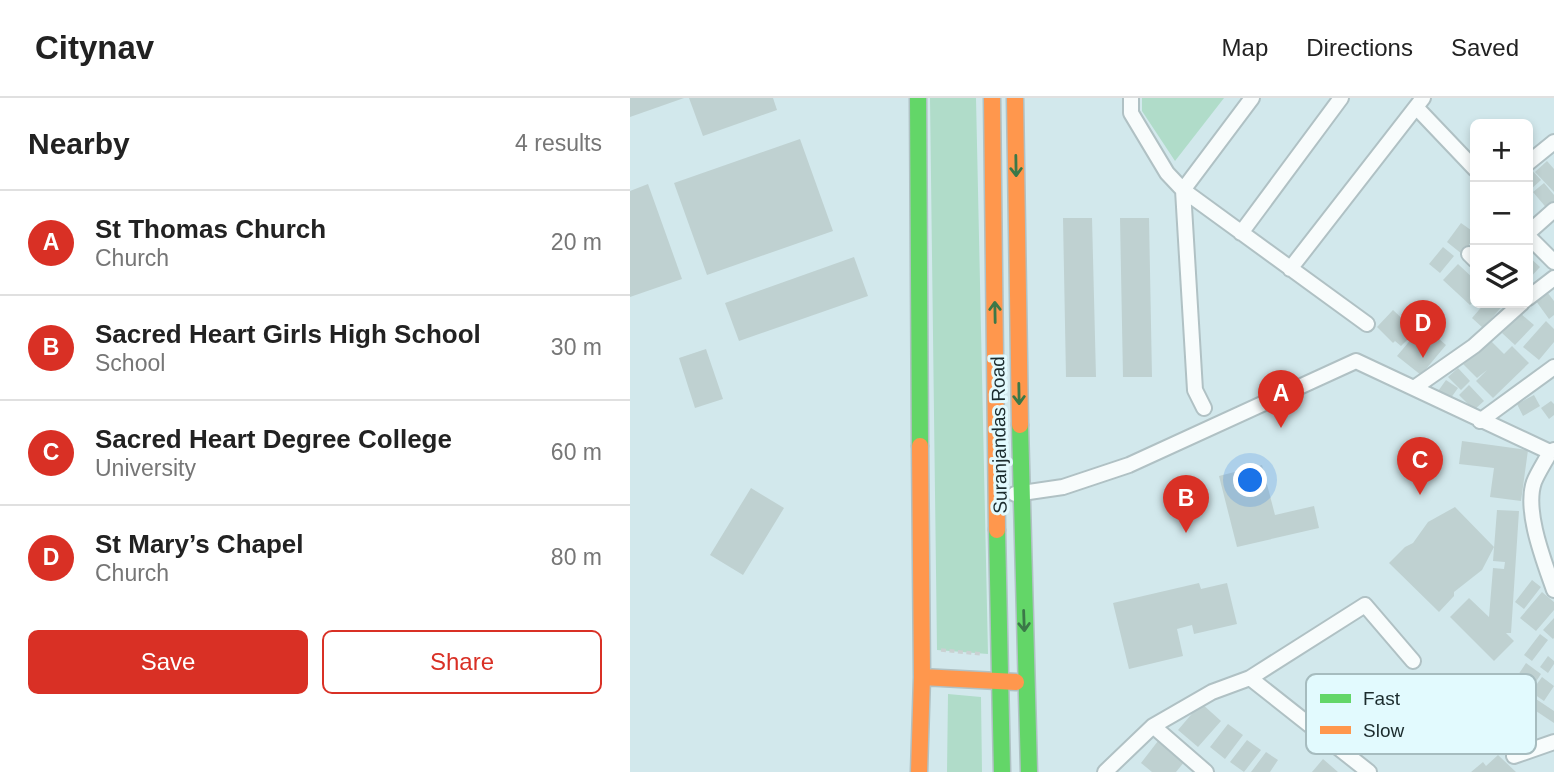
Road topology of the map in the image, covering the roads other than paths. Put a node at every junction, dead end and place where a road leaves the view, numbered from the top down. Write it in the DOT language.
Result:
graph roads {
  1 [pos="918,98"];
  2 [pos="992,98"];
  3 [pos="1015,98"];
  4 [pos="1131,98"];
  5 [pos="1252,98"];
  6 [pos="1341,98"];
  7 [pos="1420,102"];
  8 [pos="1554,142"];
  9 [pos="1533,159"];
  10 [pos="1470,163"];
  11 [pos="1183,191"];
  12 [pos="1554,209"];
  13 [pos="1533,230"];
  14 [pos="1241,233"];
  15 [pos="1533,240"];
  16 [pos="1554,262"];
  17 [pos="1290,269"];
  18 [pos="1554,278"];
  19 [pos="1533,294"];
  20 [pos="1516,308"];
  21 [pos="1367,324"];
  22 [pos="1554,367"];
  23 [pos="1415,388"];
  24 [pos="1204,408"];
  25 [pos="1480,421"];
  26 [pos="1552,451"];
  27 [pos="996,493"];
  28 [pos="1021,494"];
  29 [pos="1554,590"];
  30 [pos="1413,661"];
  31 [pos="922,677"];
  32 [pos="1250,678"];
  33 [pos="1001,680"];
  34 [pos="1026,683"];
  35 [pos="1306,722"];
  36 [pos="1153,726"];
  37 [pos="1554,741"];
  38 [pos="1536,748"];
  39 [pos="1346,754"];
  40 [pos="1519,754"];
  41 [pos="1514,756"];
  42 [pos="919,772"];
  43 [pos="1002,772"];
  44 [pos="1029,772"];
  45 [pos="1105,772"];
  46 [pos="1206,772"];
  47 [pos="1369,772"];
  1 -- 31 [label="main road"];
  27 -- 2 [label="main road, Suranjandas Road, one-way"];
  3 -- 28 [label="main road, Suranjandas Road, one-way"];
  4 -- 11 [label="street"];
  5 -- 11 [label="street"];
  6 -- 14 [label="street"];
  7 -- 10 [label="street"];
  7 -- 17 [label="street"];
  8 -- 9 [label="street"];
  11 -- 14 [label="street"];
  11 -- 24 [label="street"];
  12 -- 13 [label="street"];
  14 -- 17 [label="street"];
  15 -- 16 [label="street"];
  17 -- 21 [label="street"];
  18 -- 19 [label="street"];
  20 -- 23 [label="street"];
  22 -- 25 [label="street"];
  23 -- 25 [label="street"];
  23 -- 28 [label="street"];
  25 -- 26 [label="street"];
  26 -- 29 [label="street"];
  27 -- 28 [label="street"];
  27 -- 33 [label="main road, Suranjandas Road"];
  28 -- 34 [label="main road, Suranjandas Road, one-way"];
  30 -- 32 [label="street"];
  31 -- 33 [label="main road"];
  31 -- 42 [label="main road"];
  32 -- 35 [label="street"];
  32 -- 36 [label="street"];
  33 -- 34 [label="main road"];
  33 -- 43 [label="main road, Suranjandas Road"];
  34 -- 44 [label="main road, Suranjandas Road"];
  36 -- 45 [label="street"];
  36 -- 46 [label="street"];
  37 -- 38 [label="street"];
  39 -- 47 [label="street"];
  40 -- 41 [label="street"];
}
